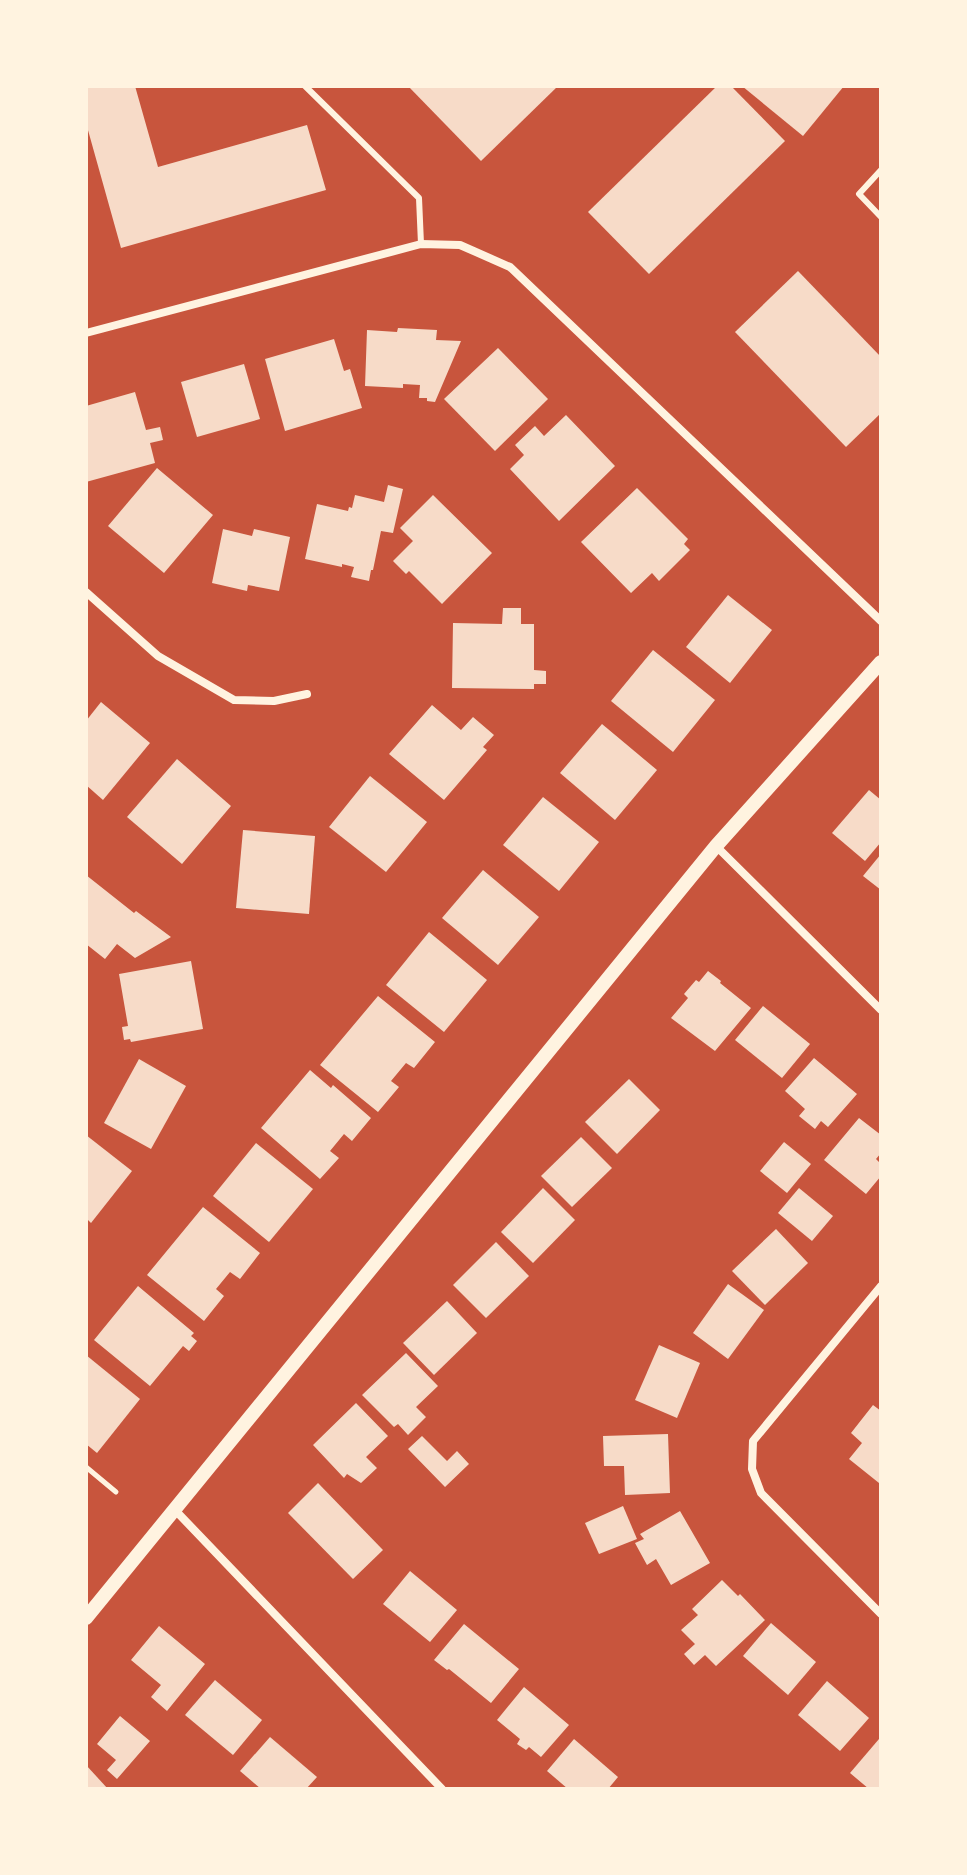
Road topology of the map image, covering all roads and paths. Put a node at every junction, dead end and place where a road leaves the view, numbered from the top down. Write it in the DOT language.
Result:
graph roads {
  1 [pos="305,86"];
  2 [pos="881,170"];
  3 [pos="881,217"];
  4 [pos="421,244"];
  5 [pos="86,333"];
  6 [pos="86,592"];
  7 [pos="881,621"];
  8 [pos="881,662"];
  9 [pos="307,694"];
  10 [pos="716,846"];
  11 [pos="881,1010"];
  12 [pos="881,1286"];
  13 [pos="86,1467"];
  14 [pos="116,1492"];
  15 [pos="175,1510"];
  16 [pos="881,1614"];
  17 [pos="86,1618"];
  18 [pos="442,1789"];
  1 -- 4 [label="lane"];
  2 -- 3 [label="lane"];
  4 -- 5 [label="street"];
  4 -- 7 [label="street"];
  6 -- 9 [label="street"];
  8 -- 10 [label="street"];
  10 -- 11 [label="street"];
  10 -- 15 [label="street"];
  12 -- 16 [label="street"];
  13 -- 14 [label="path"];
  15 -- 17 [label="street"];
  15 -- 18 [label="street"];
}
